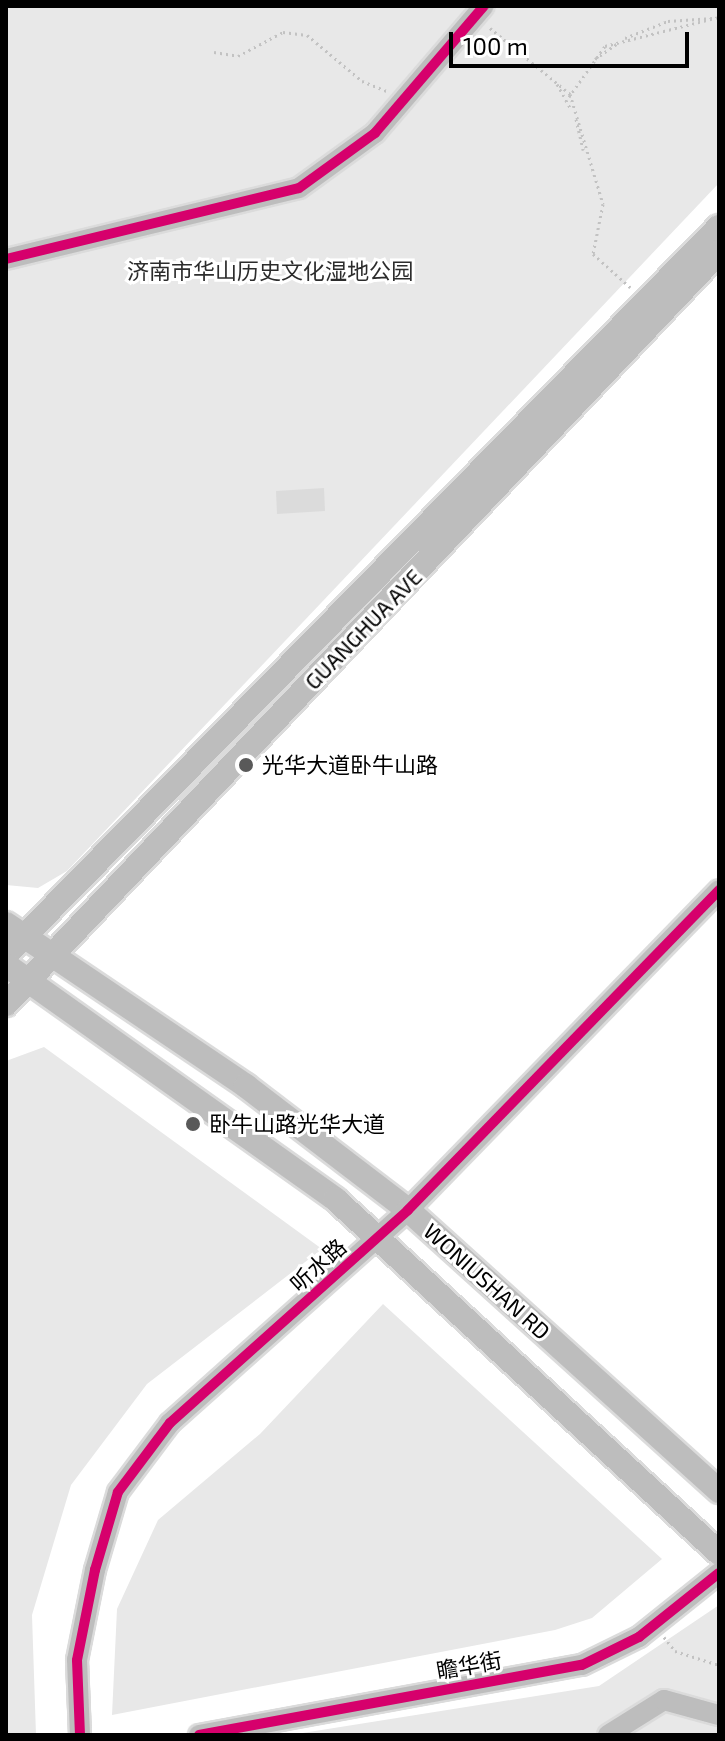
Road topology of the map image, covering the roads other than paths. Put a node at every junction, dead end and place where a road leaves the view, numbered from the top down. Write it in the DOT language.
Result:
graph roads {
  1 [pos="480,16"];
  2 [pos="719,227"];
  3 [pos="714,254"];
  4 [pos="6,259"];
  5 [pos="719,890"];
  6 [pos="15,930"];
  7 [pos="55,954"];
  8 [pos="6,955"];
  9 [pos="6,965"];
  10 [pos="29,980"];
  11 [pos="6,1004"];
  12 [pos="408,1210"];
  13 [pos="379,1238"];
  14 [pos="719,1491"];
  15 [pos="719,1553"];
  16 [pos="719,1573"];
  17 [pos="719,1715"];
  18 [pos="80,1735"];
  19 [pos="199,1735"];
  20 [pos="608,1735"];
  1 -- 4 [label="street"];
  2 -- 3 [label="main road, GUANGHUA AVE"];
  3 -- 6 [label="main road, GUANGHUA AVE"];
  3 -- 7 [label="main road, GUANGHUA AVE"];
  5 -- 12 [label="street, 听水路"];
  6 -- 7 [label="main road, WONIUSHAN RD"];
  6 -- 8 [label="main road, GUANGHUA AVE"];
  7 -- 10 [label="main road, GUANGHUA AVE"];
  7 -- 12 [label="main road, WONIUSHAN RD"];
  9 -- 10 [label="main road"];
  10 -- 11 [label="main road, GUANGHUA AVE"];
  10 -- 13 [label="main road"];
  12 -- 13 [label="street, 听水路"];
  12 -- 14 [label="main road, WONIUSHAN RD"];
  13 -- 15 [label="main road"];
  13 -- 18 [label="street, 听水路"];
  16 -- 19 [label="street, 瞻华街"];
  17 -- 20 [label="street"];
}
